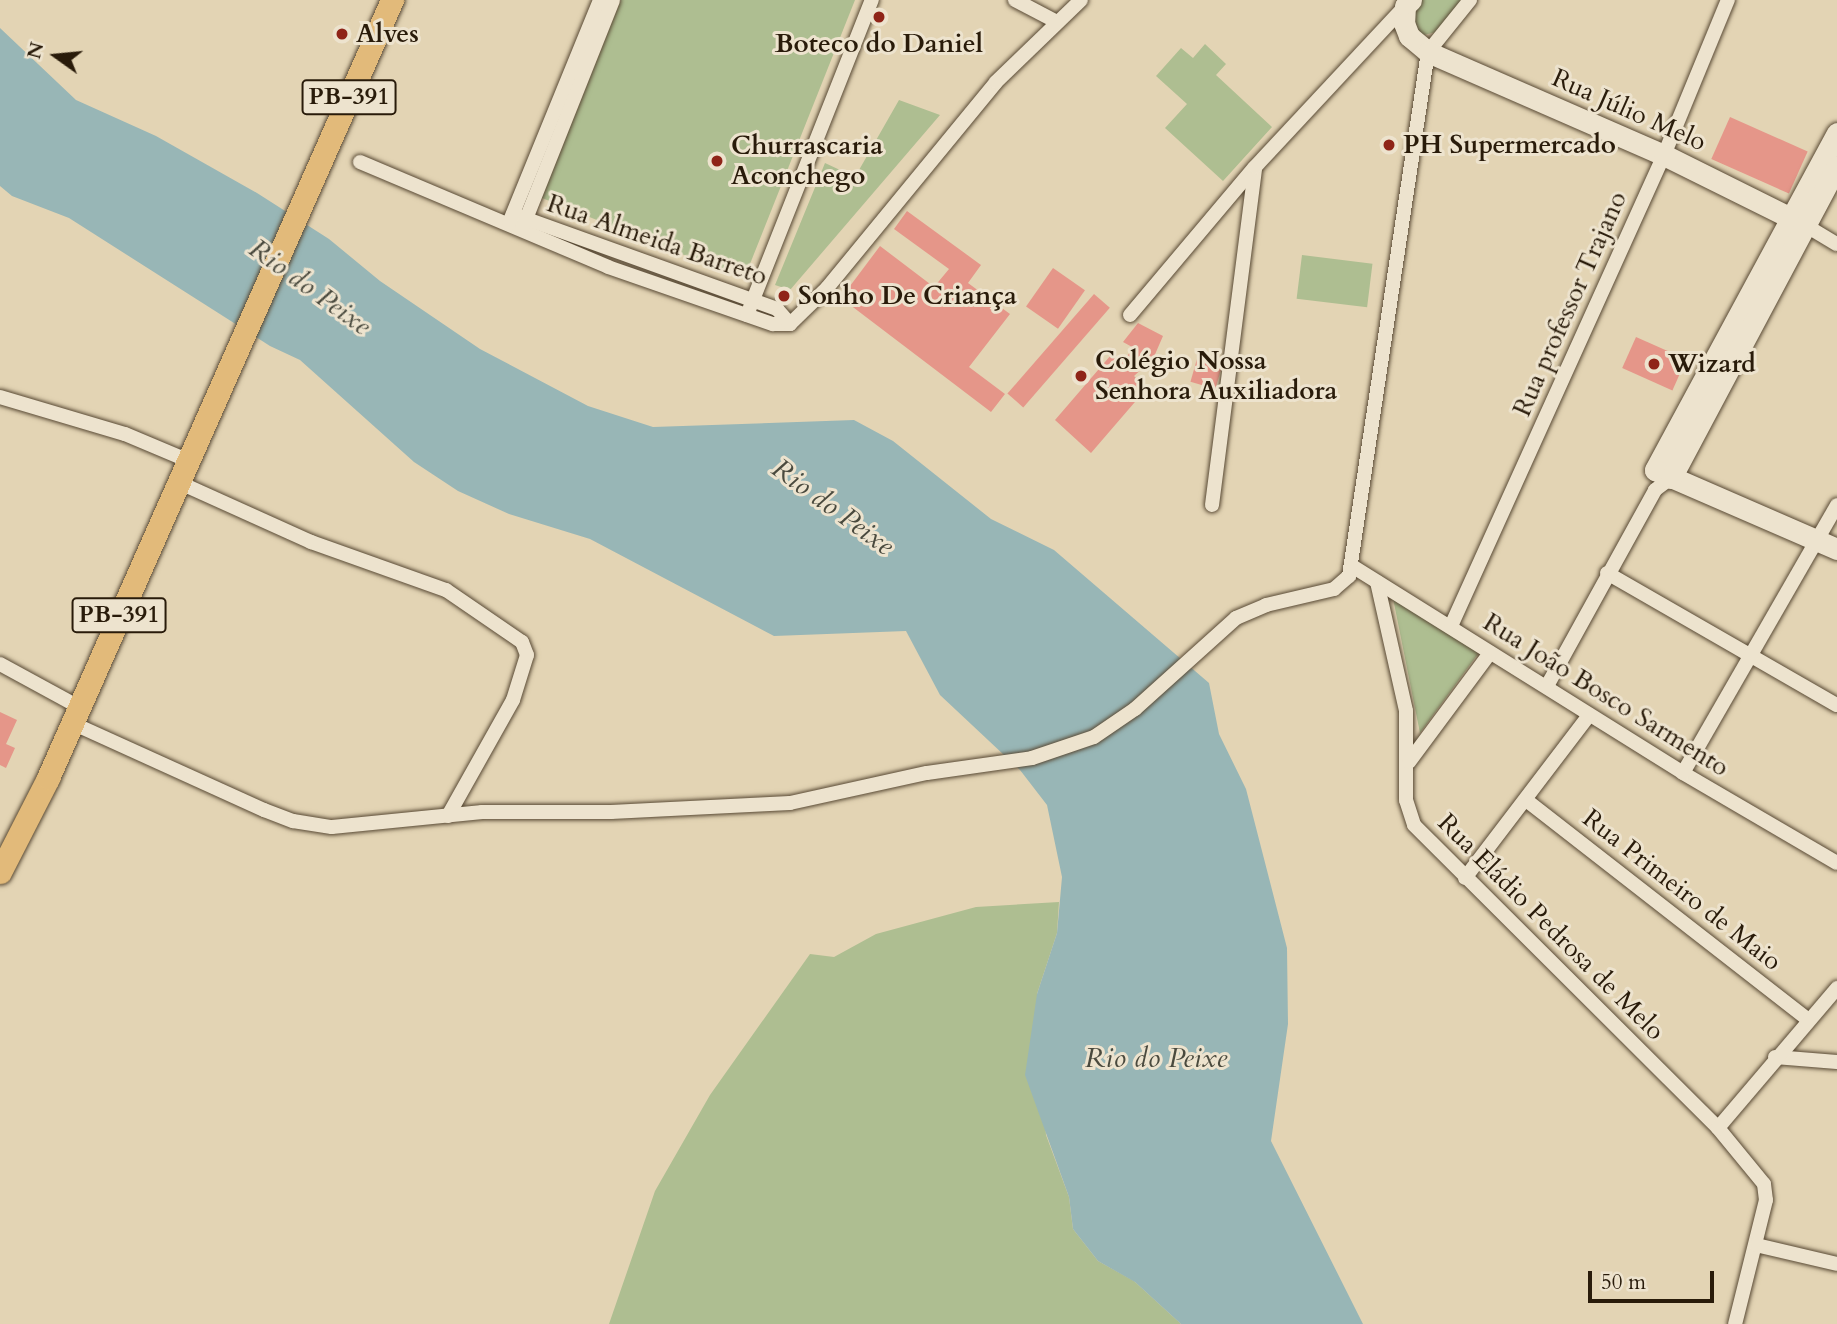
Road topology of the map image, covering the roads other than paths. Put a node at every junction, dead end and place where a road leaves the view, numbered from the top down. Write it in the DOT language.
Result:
graph roads {
  1 [pos="393,0"];
  2 [pos="600,0"];
  3 [pos="613,0"];
  4 [pos="872,0"];
  5 [pos="1015,0"];
  6 [pos="1081,0"];
  7 [pos="1470,0"];
  8 [pos="1728,0"];
  9 [pos="1408,3"];
  10 [pos="1055,22"];
  11 [pos="1428,52"];
  12 [pos="1837,133"];
  13 [pos="1664,155"];
  14 [pos="360,162"];
  15 [pos="1837,166"];
  16 [pos="1255,167"];
  17 [pos="1798,221"];
  18 [pos="517,224"];
  19 [pos="1837,244"];
  20 [pos="750,308"];
  21 [pos="1130,315"];
  22 [pos="0,397"];
  23 [pos="187,460"];
  24 [pos="1664,472"];
  25 [pos="178,482"];
  26 [pos="1212,505"];
  27 [pos="1837,505"];
  28 [pos="1829,539"];
  29 [pos="1352,566"];
  30 [pos="1607,573"];
  31 [pos="1377,582"];
  32 [pos="1451,626"];
  33 [pos="1490,653"];
  34 [pos="1753,655"];
  35 [pos="0,664"];
  36 [pos="1547,686"];
  37 [pos="1837,705"];
  38 [pos="76,715"];
  39 [pos="1589,715"];
  40 [pos="1408,764"];
  41 [pos="1683,772"];
  42 [pos="1526,800"];
  43 [pos="448,816"];
  44 [pos="1837,863"];
  45 [pos="0,873"];
  46 [pos="1465,878"];
  47 [pos="1837,988"];
  48 [pos="1807,1019"];
  49 [pos="1775,1058"];
  50 [pos="1837,1062"];
  51 [pos="1718,1128"];
  52 [pos="1756,1245"];
  53 [pos="1837,1264"];
  54 [pos="1735,1323"];
  1 -- 23 [label="main road, PB-391"];
  2 -- 18 [label="street"];
  3 -- 18 [label="street"];
  4 -- 20 [label="street"];
  5 -- 10 [label="street"];
  6 -- 10 [label="street"];
  7 -- 11 [label="street"];
  8 -- 13 [label="street, Rua professor Trajano"];
  9 -- 11 [label="street"];
  9 -- 16 [label="street"];
  10 -- 20 [label="street, Rua Almeida Barreto"];
  11 -- 13 [label="street, Rua Júlio Melo"];
  11 -- 29 [label="street"];
  12 -- 17 [label="street"];
  13 -- 17 [label="street, Rua Júlio Melo"];
  13 -- 32 [label="street, Rua professor Trajano"];
  14 -- 18 [label="street, Rua Almeida Barreto"];
  15 -- 17 [label="street"];
  16 -- 21 [label="street"];
  16 -- 26 [label="street"];
  17 -- 19 [label="street"];
  17 -- 24 [label="street"];
  18 -- 20 [label="street, Rua Almeida Barreto"];
  22 -- 23 [label="street"];
  23 -- 25 [label="main road, PB-391"];
  24 -- 28 [label="street"];
  24 -- 30 [label="street"];
  25 -- 38 [label="main road, PB-391"];
  25 -- 43 [label="street"];
  27 -- 28 [label="street"];
  28 -- 34 [label="street"];
  29 -- 31 [label="street, Rua João Bosco Sarmento"];
  29 -- 43 [label="street"];
  30 -- 34 [label="street"];
  30 -- 36 [label="street"];
  31 -- 32 [label="street, Rua João Bosco Sarmento"];
  31 -- 40 [label="street, Rua Eládio Pedrosa de Melo"];
  32 -- 33 [label="street, Rua João Bosco Sarmento"];
  33 -- 36 [label="street, Rua João Bosco Sarmento"];
  33 -- 40 [label="street"];
  34 -- 37 [label="street"];
  34 -- 41 [label="street"];
  35 -- 38 [label="street"];
  36 -- 39 [label="street, Rua João Bosco Sarmento"];
  38 -- 43 [label="street"];
  38 -- 45 [label="main road, PB-391"];
  39 -- 41 [label="street, Rua João Bosco Sarmento"];
  39 -- 42 [label="street"];
  40 -- 46 [label="street, Rua Eládio Pedrosa de Melo"];
  41 -- 44 [label="street, Rua João Bosco Sarmento"];
  42 -- 46 [label="street"];
  42 -- 48 [label="street, Rua Primeiro de Maio"];
  46 -- 51 [label="street, Rua Eládio Pedrosa de Melo"];
  47 -- 48 [label="street"];
  48 -- 49 [label="street"];
  49 -- 50 [label="street"];
  49 -- 51 [label="street"];
  51 -- 52 [label="street, Rua Eládio Pedrosa de Melo"];
  52 -- 53 [label="street"];
  52 -- 54 [label="street"];
}
